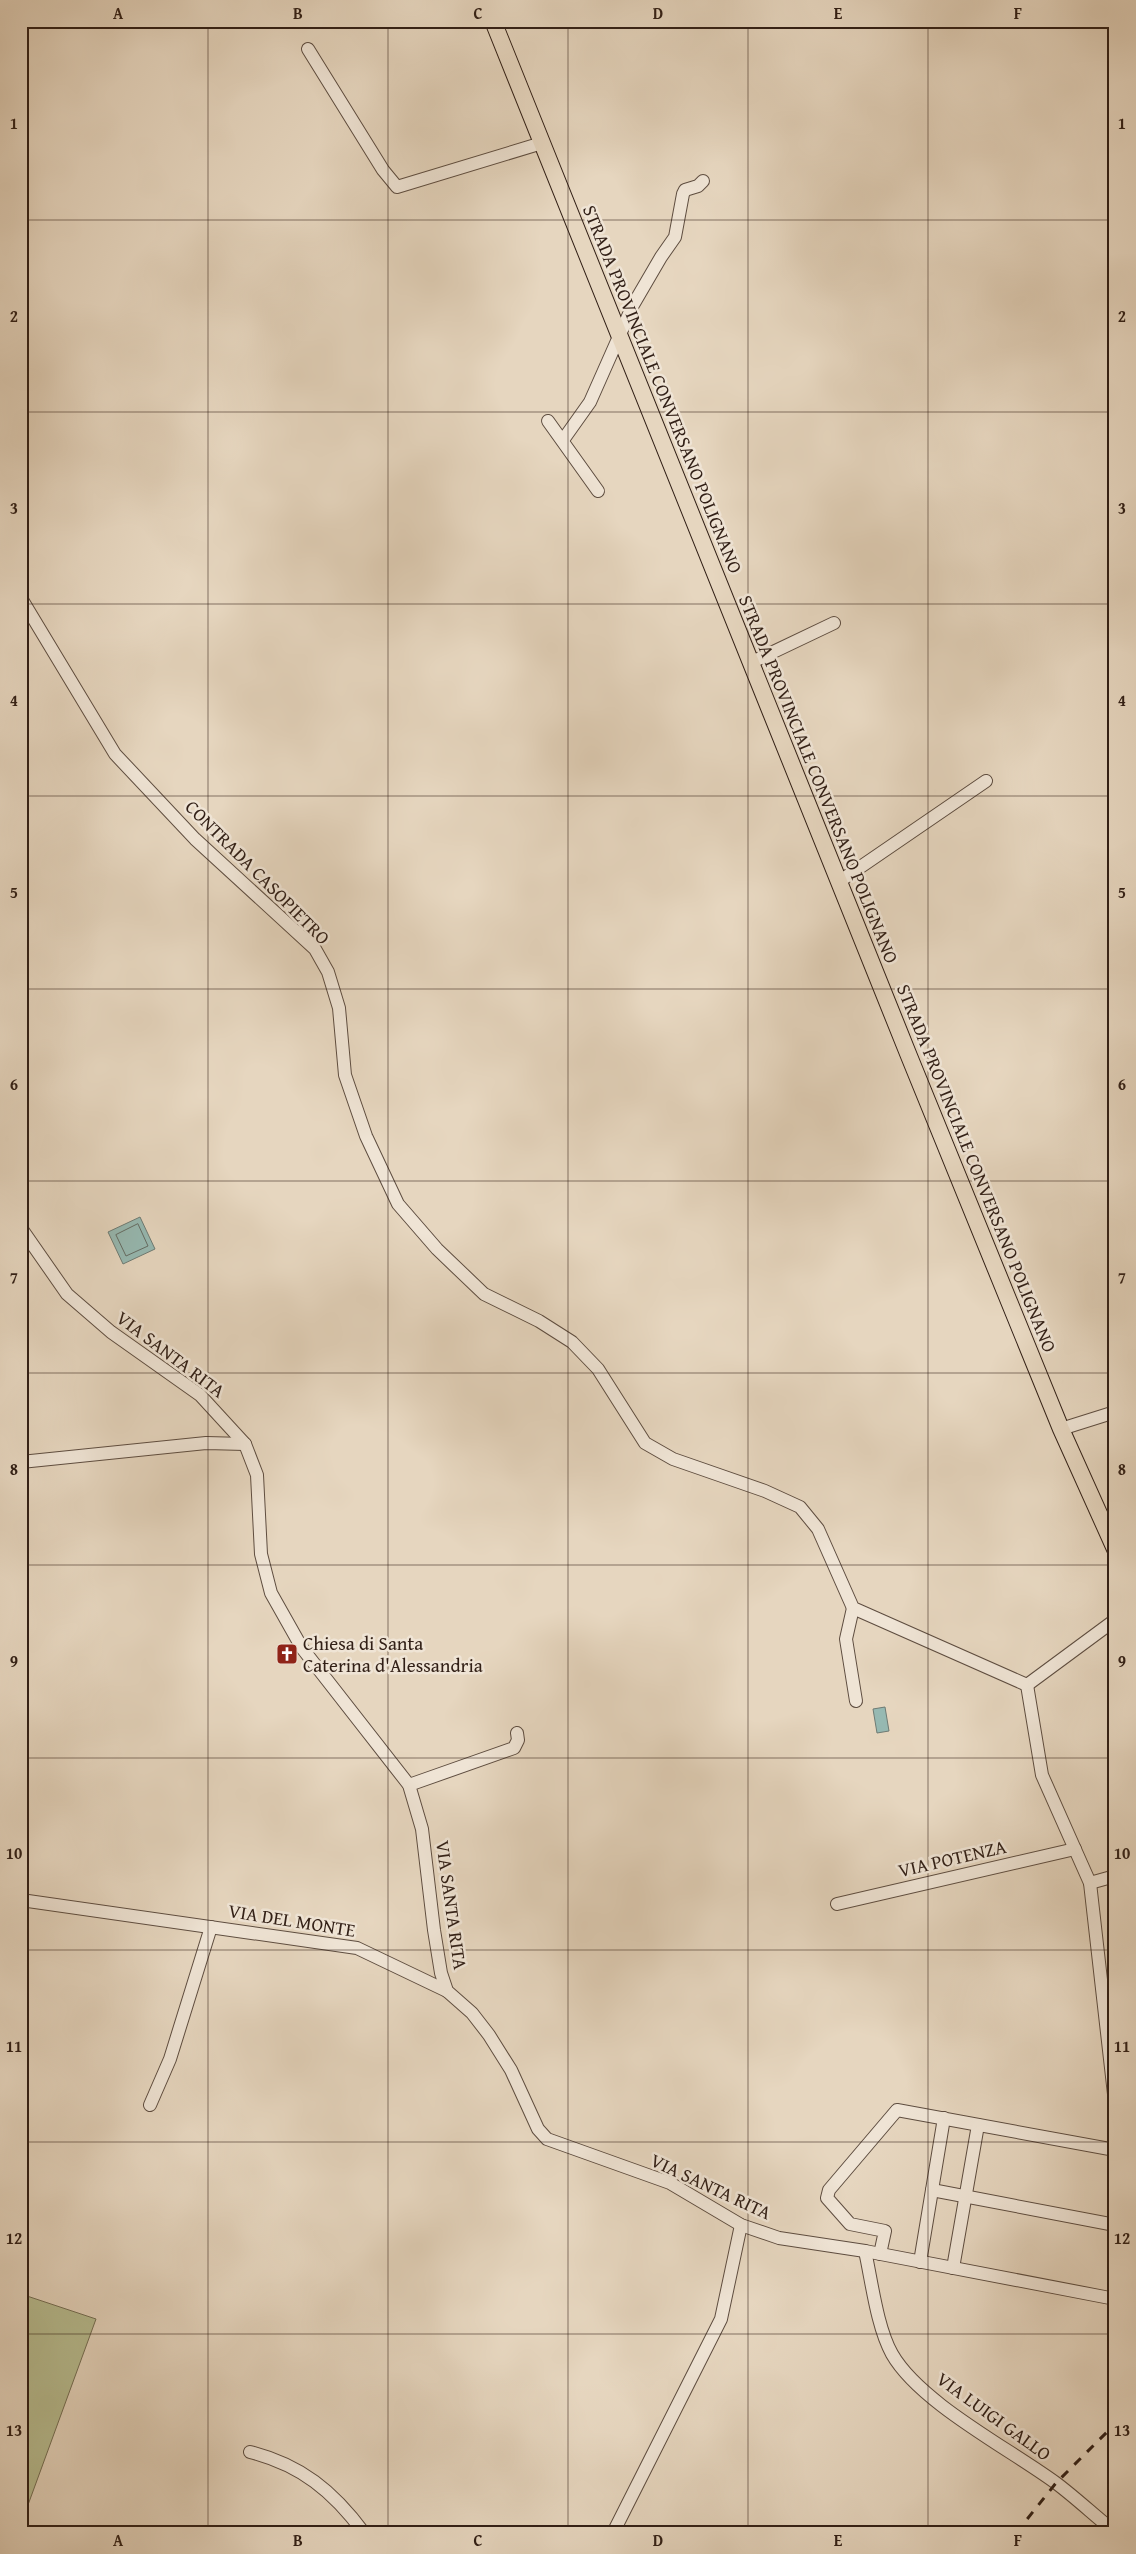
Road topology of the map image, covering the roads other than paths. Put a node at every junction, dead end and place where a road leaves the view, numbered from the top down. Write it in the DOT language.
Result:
graph roads {
  1 [pos="493,21"];
  2 [pos="308,49"];
  3 [pos="542,143"];
  4 [pos="703,181"];
  5 [pos="620,335"];
  6 [pos="548,421"];
  7 [pos="563,440"];
  8 [pos="598,491"];
  9 [pos="21,598"];
  10 [pos="834,623"];
  11 [pos="750,663"];
  12 [pos="986,781"];
  13 [pos="840,881"];
  14 [pos="21,1228"];
  15 [pos="1115,1412"];
  16 [pos="1061,1429"];
  17 [pos="245,1444"];
  18 [pos="21,1462"];
  19 [pos="1115,1549"];
  20 [pos="853,1608"];
  21 [pos="1115,1620"];
  22 [pos="1027,1685"];
  23 [pos="856,1701"];
  24 [pos="517,1733"];
  25 [pos="409,1785"];
  26 [pos="1075,1849"];
  27 [pos="1115,1876"];
  28 [pos="1090,1883"];
  29 [pos="21,1900"];
  30 [pos="837,1904"];
  31 [pos="211,1927"];
  32 [pos="447,1991"];
  33 [pos="1115,2103"];
  34 [pos="150,2105"];
  35 [pos="944,2118"];
  36 [pos="978,2125"];
  37 [pos="1115,2150"];
  38 [pos="932,2190"];
  39 [pos="966,2196"];
  40 [pos="741,2225"];
  41 [pos="1115,2225"];
  42 [pos="865,2251"];
  43 [pos="880,2254"];
  44 [pos="920,2262"];
  45 [pos="953,2268"];
  46 [pos="1115,2299"];
  47 [pos="250,2452"];
  48 [pos="1108,2529"];
  49 [pos="364,2533"];
  50 [pos="613,2533"];
  1 -- 3 [label="main road, STRADA PROVINCIALE CONVERSANO POLIGNANO"];
  2 -- 3 [label="street"];
  3 -- 5 [label="main road, STRADA PROVINCIALE CONVERSANO POLIGNANO"];
  4 -- 5 [label="street"];
  5 -- 7 [label="street"];
  5 -- 11 [label="main road, STRADA PROVINCIALE CONVERSANO POLIGNANO"];
  6 -- 7 [label="street"];
  7 -- 8 [label="street"];
  9 -- 20 [label="street, CONTRADA CASOPIETRO"];
  10 -- 11 [label="street"];
  11 -- 13 [label="main road, STRADA PROVINCIALE CONVERSANO POLIGNANO"];
  12 -- 13 [label="street"];
  13 -- 16 [label="main road, STRADA PROVINCIALE CONVERSANO POLIGNANO"];
  14 -- 17 [label="street, VIA SANTA RITA"];
  15 -- 16 [label="street"];
  16 -- 19 [label="main road, STRADA PROVINCIALE CONVERSANO POLIGNANO"];
  17 -- 18 [label="street"];
  17 -- 25 [label="street, VIA SANTA RITA"];
  20 -- 22 [label="street"];
  20 -- 23 [label="street"];
  21 -- 22 [label="street"];
  22 -- 26 [label="street"];
  24 -- 25 [label="street"];
  25 -- 32 [label="street, VIA SANTA RITA"];
  26 -- 28 [label="street"];
  26 -- 30 [label="street, VIA POTENZA"];
  27 -- 28 [label="street"];
  28 -- 33 [label="street"];
  29 -- 31 [label="street, VIA DEL MONTE"];
  31 -- 32 [label="street, VIA DEL MONTE"];
  31 -- 34 [label="street"];
  32 -- 40 [label="street, VIA SANTA RITA"];
  35 -- 36 [label="street"];
  35 -- 38 [label="street"];
  35 -- 43 [label="street"];
  36 -- 37 [label="street"];
  36 -- 39 [label="street"];
  38 -- 39 [label="street"];
  38 -- 44 [label="street"];
  39 -- 41 [label="street"];
  39 -- 45 [label="street"];
  40 -- 42 [label="street, VIA SANTA RITA"];
  40 -- 50 [label="street"];
  42 -- 43 [label="street, VIA SANTA RITA"];
  42 -- 48 [label="street, VIA LUIGI GALLO"];
  43 -- 44 [label="street, VIA SANTA RITA"];
  44 -- 45 [label="street, VIA SANTA RITA"];
  45 -- 46 [label="street, VIA SANTA RITA"];
  47 -- 49 [label="street"];
}
